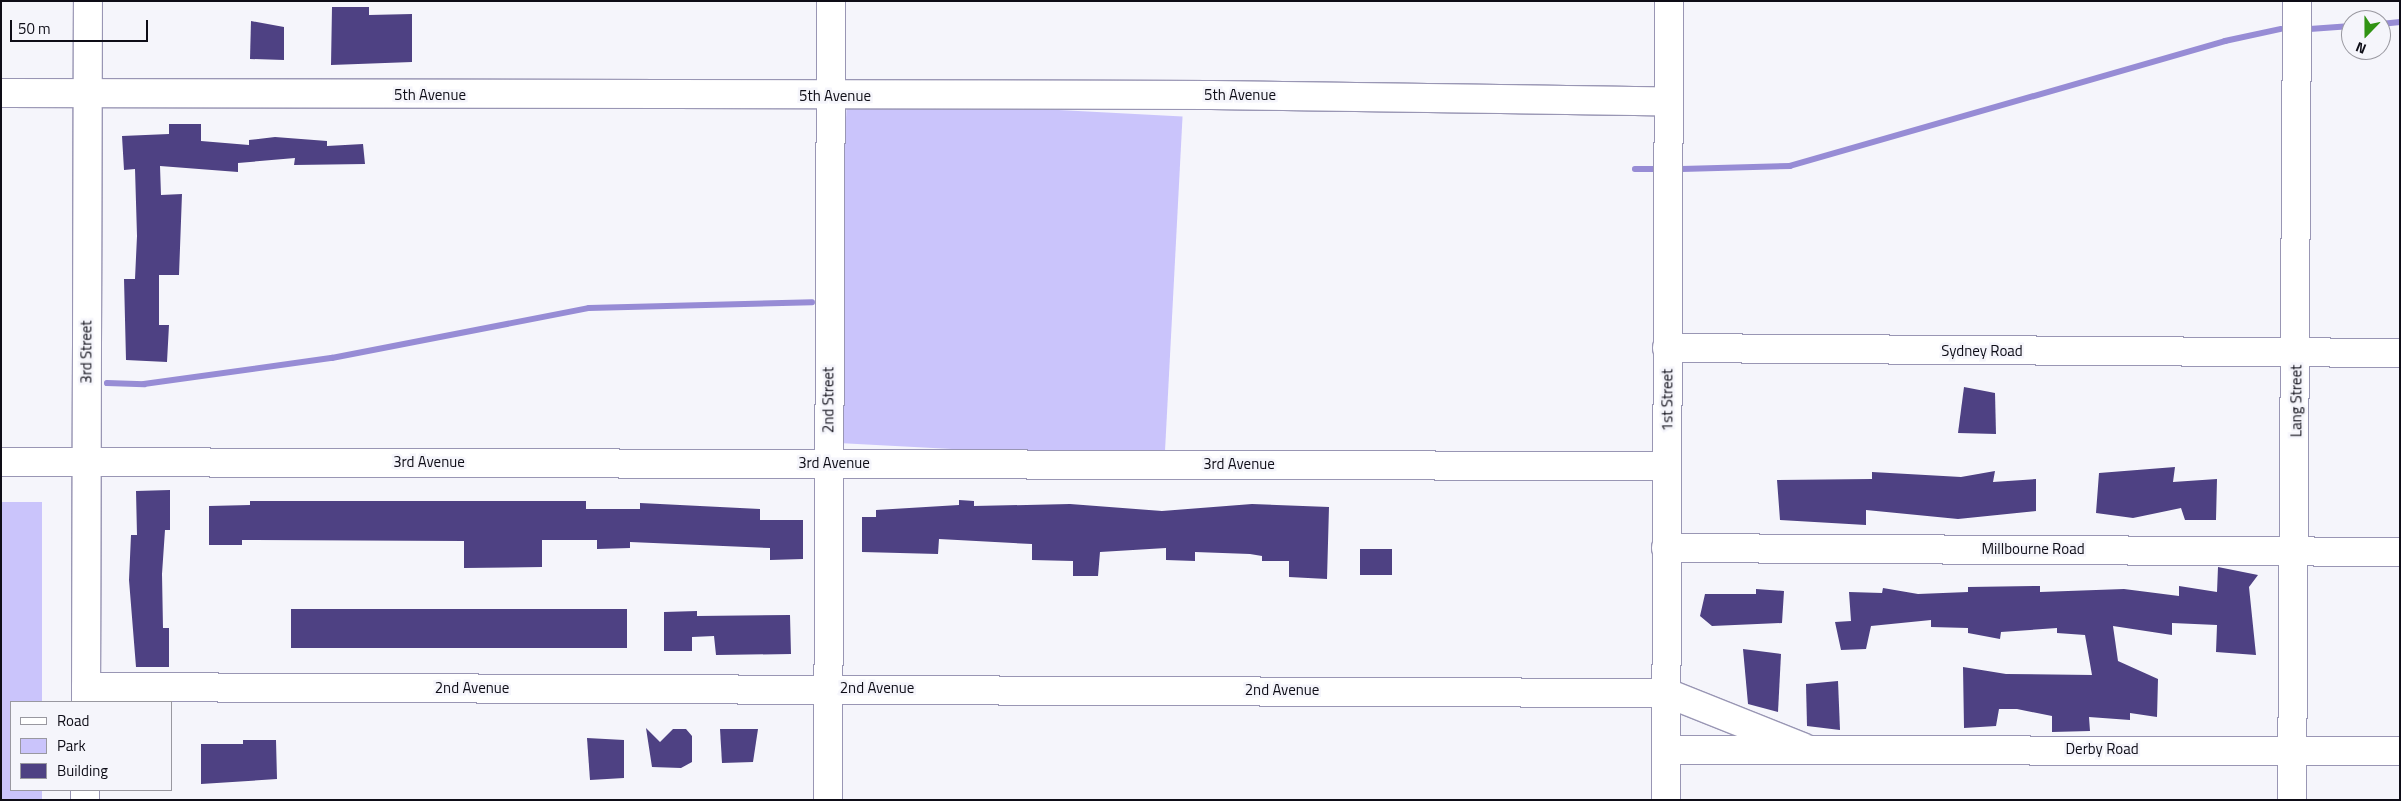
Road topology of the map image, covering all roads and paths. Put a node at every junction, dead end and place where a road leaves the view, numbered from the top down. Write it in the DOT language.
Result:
graph roads {
  1 [pos="88,1"];
  2 [pos="831,1"];
  3 [pos="1669,1"];
  4 [pos="2297,1"];
  5 [pos="1,94"];
  6 [pos="87,94"];
  7 [pos="830,96"];
  8 [pos="1668,101"];
  9 [pos="1667,348"];
  10 [pos="2297,353"];
  11 [pos="2400,354"];
  12 [pos="1,462"];
  13 [pos="86,463"];
  14 [pos="828,463"];
  15 [pos="1666,466"];
  16 [pos="1666,548"];
  17 [pos="2296,551"];
  18 [pos="2400,552"];
  19 [pos="827,688"];
  20 [pos="1667,693"];
  21 [pos="86,695"];
  22 [pos="1803,747"];
  23 [pos="1666,750"];
  24 [pos="2292,750"];
  25 [pos="2400,751"];
  26 [pos="828,800"];
  27 [pos="1666,800"];
  28 [pos="2292,800"];
  1 -- 6 [label="street, 3rd Street"];
  2 -- 7 [label="street, 2nd Street"];
  3 -- 8 [label="street, 1st Street"];
  4 -- 10 [label="street, Lang Street"];
  5 -- 6 [label="street, 5th Avenue"];
  6 -- 7 [label="street, 5th Avenue"];
  6 -- 13 [label="street, 3rd Street"];
  7 -- 8 [label="street, 5th Avenue"];
  7 -- 14 [label="street, 2nd Street"];
  8 -- 9 [label="street, 1st Street"];
  9 -- 10 [label="street, Sydney Road"];
  9 -- 15 [label="street, 1st Street"];
  10 -- 11 [label="street, Sydney Road"];
  10 -- 17 [label="street, Lang Street"];
  12 -- 13 [label="street, 3rd Avenue"];
  13 -- 14 [label="street, 3rd Avenue"];
  13 -- 21 [label="street, 3rd Street"];
  14 -- 15 [label="street, 3rd Avenue"];
  14 -- 19 [label="street, 2nd Street"];
  15 -- 16 [label="street, 1st Street"];
  16 -- 17 [label="street, Millbourne Road"];
  16 -- 20 [label="street, 1st Street"];
  17 -- 18 [label="street, Millbourne Road"];
  17 -- 24 [label="street, Lang Street"];
  19 -- 20 [label="street, 2nd Avenue"];
  19 -- 21 [label="street, 2nd Avenue"];
  19 -- 26 [label="street, 2nd Street"];
  20 -- 22 [label="street, Derby Road"];
  20 -- 23 [label="street, 1st Street"];
  22 -- 23 [label="street, Derby Road"];
  22 -- 24 [label="street, Derby Road"];
  23 -- 27 [label="street, 1st Street"];
  24 -- 25 [label="street, Derby Road"];
  24 -- 28 [label="street, Lang Street"];
}
